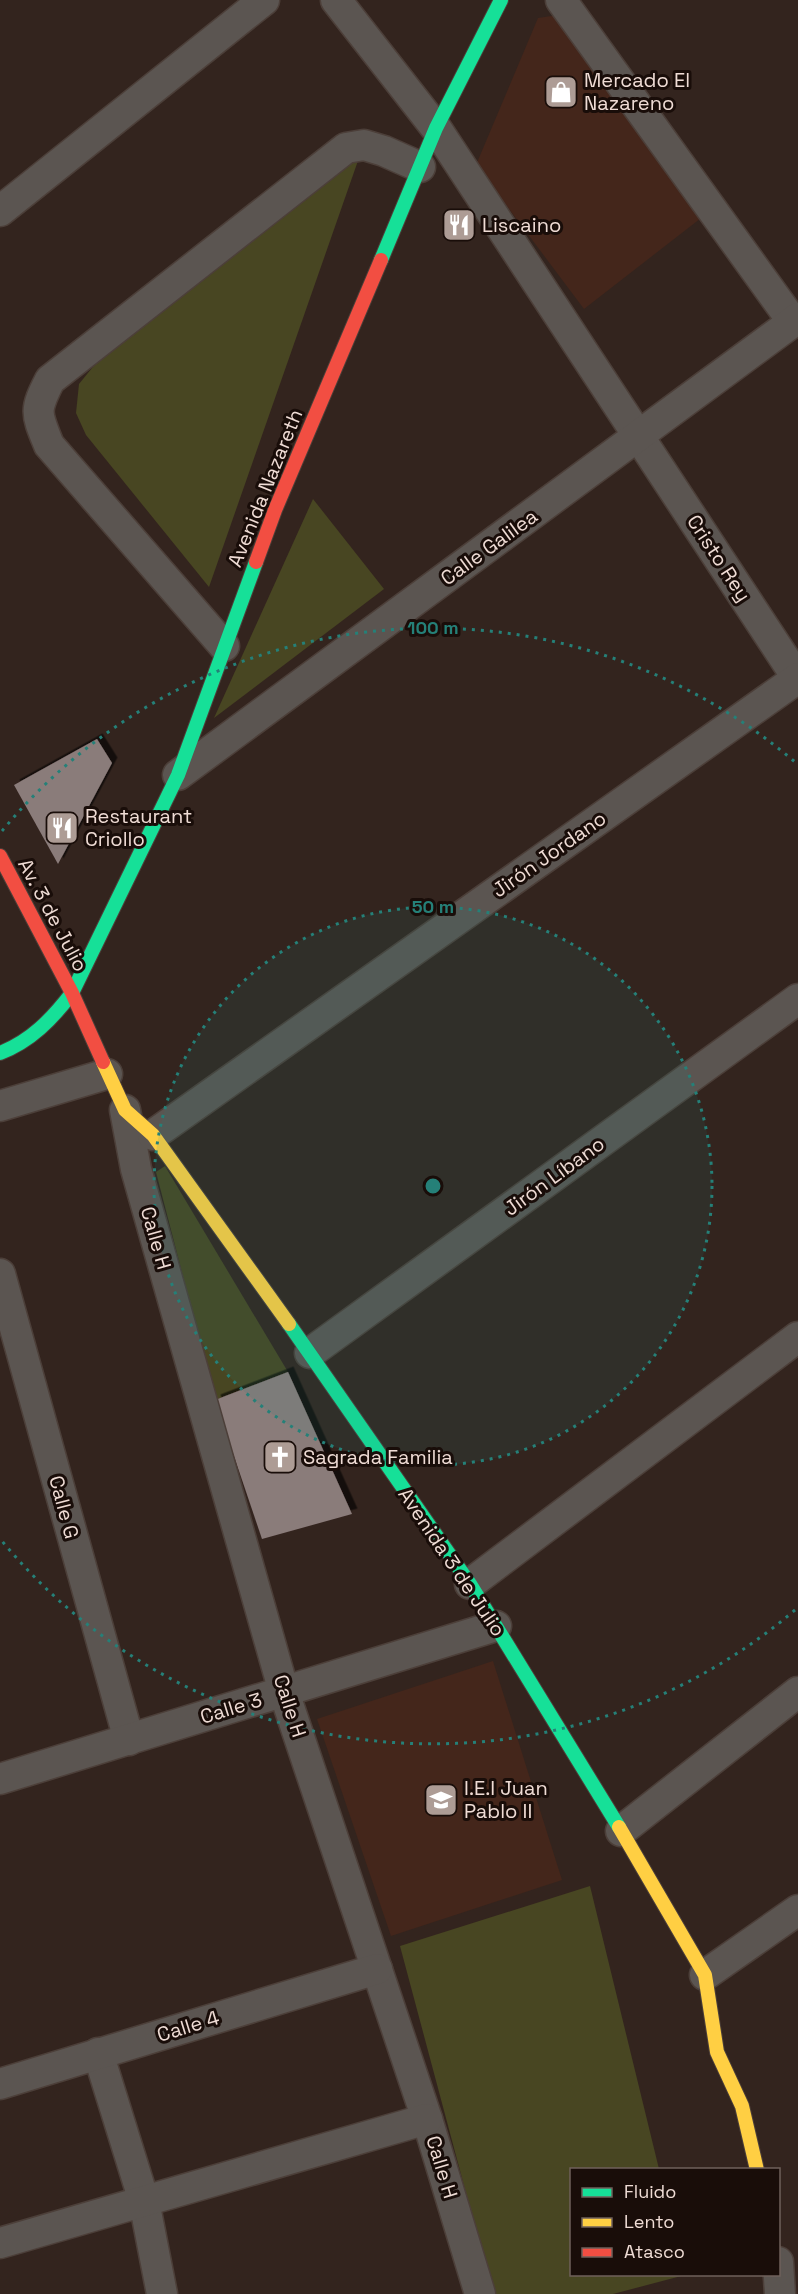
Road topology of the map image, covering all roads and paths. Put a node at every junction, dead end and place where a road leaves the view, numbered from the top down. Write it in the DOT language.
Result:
graph roads {
  1 [pos="264,0"];
  2 [pos="336,0"];
  3 [pos="501,0"];
  4 [pos="561,0"];
  5 [pos="436,128"];
  6 [pos="420,167"];
  7 [pos="0,211"];
  8 [pos="795,320"];
  9 [pos="640,436"];
  10 [pos="224,646"];
  11 [pos="798,678"];
  12 [pos="178,775"];
  13 [pos="0,856"];
  14 [pos="72,993"];
  15 [pos="798,999"];
  16 [pos="0,1053"];
  17 [pos="107,1074"];
  18 [pos="0,1106"];
  19 [pos="125,1110"];
  20 [pos="153,1135"];
  21 [pos="0,1274"];
  22 [pos="798,1337"];
  23 [pos="310,1353"];
  24 [pos="470,1584"];
  25 [pos="496,1626"];
  26 [pos="284,1692"];
  27 [pos="798,1692"];
  28 [pos="129,1740"];
  29 [pos="0,1779"];
  30 [pos="621,1831"];
  31 [pos="798,1910"];
  32 [pos="377,1969"];
  33 [pos="705,1975"];
  34 [pos="98,2054"];
  35 [pos="0,2084"];
  36 [pos="427,2119"];
  37 [pos="757,2168"];
  38 [pos="144,2201"];
  39 [pos="0,2243"];
  40 [pos="779,2276"];
  41 [pos="162,2294"];
  42 [pos="480,2294"];
  43 [pos="780,2294"];
  1 -- 7 [label="street"];
  2 -- 5 [label="street, Cristo Rey"];
  3 -- 5 [label="street, Avenida Nazareth"];
  4 -- 8 [label="street"];
  5 -- 6 [label="street, Avenida Nazareth"];
  5 -- 9 [label="street, Cristo Rey"];
  6 -- 10 [label="street, Avenida Nazareth"];
  6 -- 10 [label="street"];
  8 -- 9 [label="street, Calle Galilea"];
  9 -- 11 [label="street, Cristo Rey"];
  9 -- 12 [label="street, Calle Galilea"];
  10 -- 12 [label="street, Avenida Nazareth"];
  11 -- 20 [label="street, Jirón Jordano"];
  12 -- 14 [label="street, Avenida Nazareth"];
  13 -- 14 [label="street, Av. 3 de Julio"];
  14 -- 16 [label="street, Avenida Nazareth"];
  14 -- 17 [label="street, Avenida 3 de Julio"];
  15 -- 23 [label="street, Jirón Líbano"];
  17 -- 18 [label="street"];
  17 -- 19 [label="street, Avenida 3 de Julio"];
  19 -- 20 [label="street, Avenida 3 de Julio"];
  19 -- 26 [label="street, Calle H"];
  20 -- 23 [label="street, Avenida 3 de Julio"];
  21 -- 28 [label="street, Calle G"];
  22 -- 24 [label="street"];
  23 -- 24 [label="street, Avenida 3 de Julio"];
  24 -- 25 [label="street, Avenida 3 de Julio"];
  25 -- 26 [label="street, Calle 3"];
  25 -- 30 [label="street, Avenida 3 de Julio"];
  26 -- 28 [label="street, Calle 3"];
  26 -- 32 [label="street, Calle H"];
  27 -- 30 [label="street"];
  28 -- 29 [label="street, Calle 3"];
  30 -- 33 [label="street, Avenida 3 de Julio"];
  31 -- 33 [label="street"];
  32 -- 34 [label="street, Calle 4"];
  32 -- 36 [label="street, Calle H"];
  33 -- 37 [label="street, Avenida 3 de Julio"];
  34 -- 35 [label="street, Calle 4"];
  34 -- 38 [label="street"];
  36 -- 38 [label="street"];
  36 -- 42 [label="street, Calle H"];
  38 -- 39 [label="street"];
  38 -- 41 [label="street"];
  40 -- 43 [label="street"];
}
